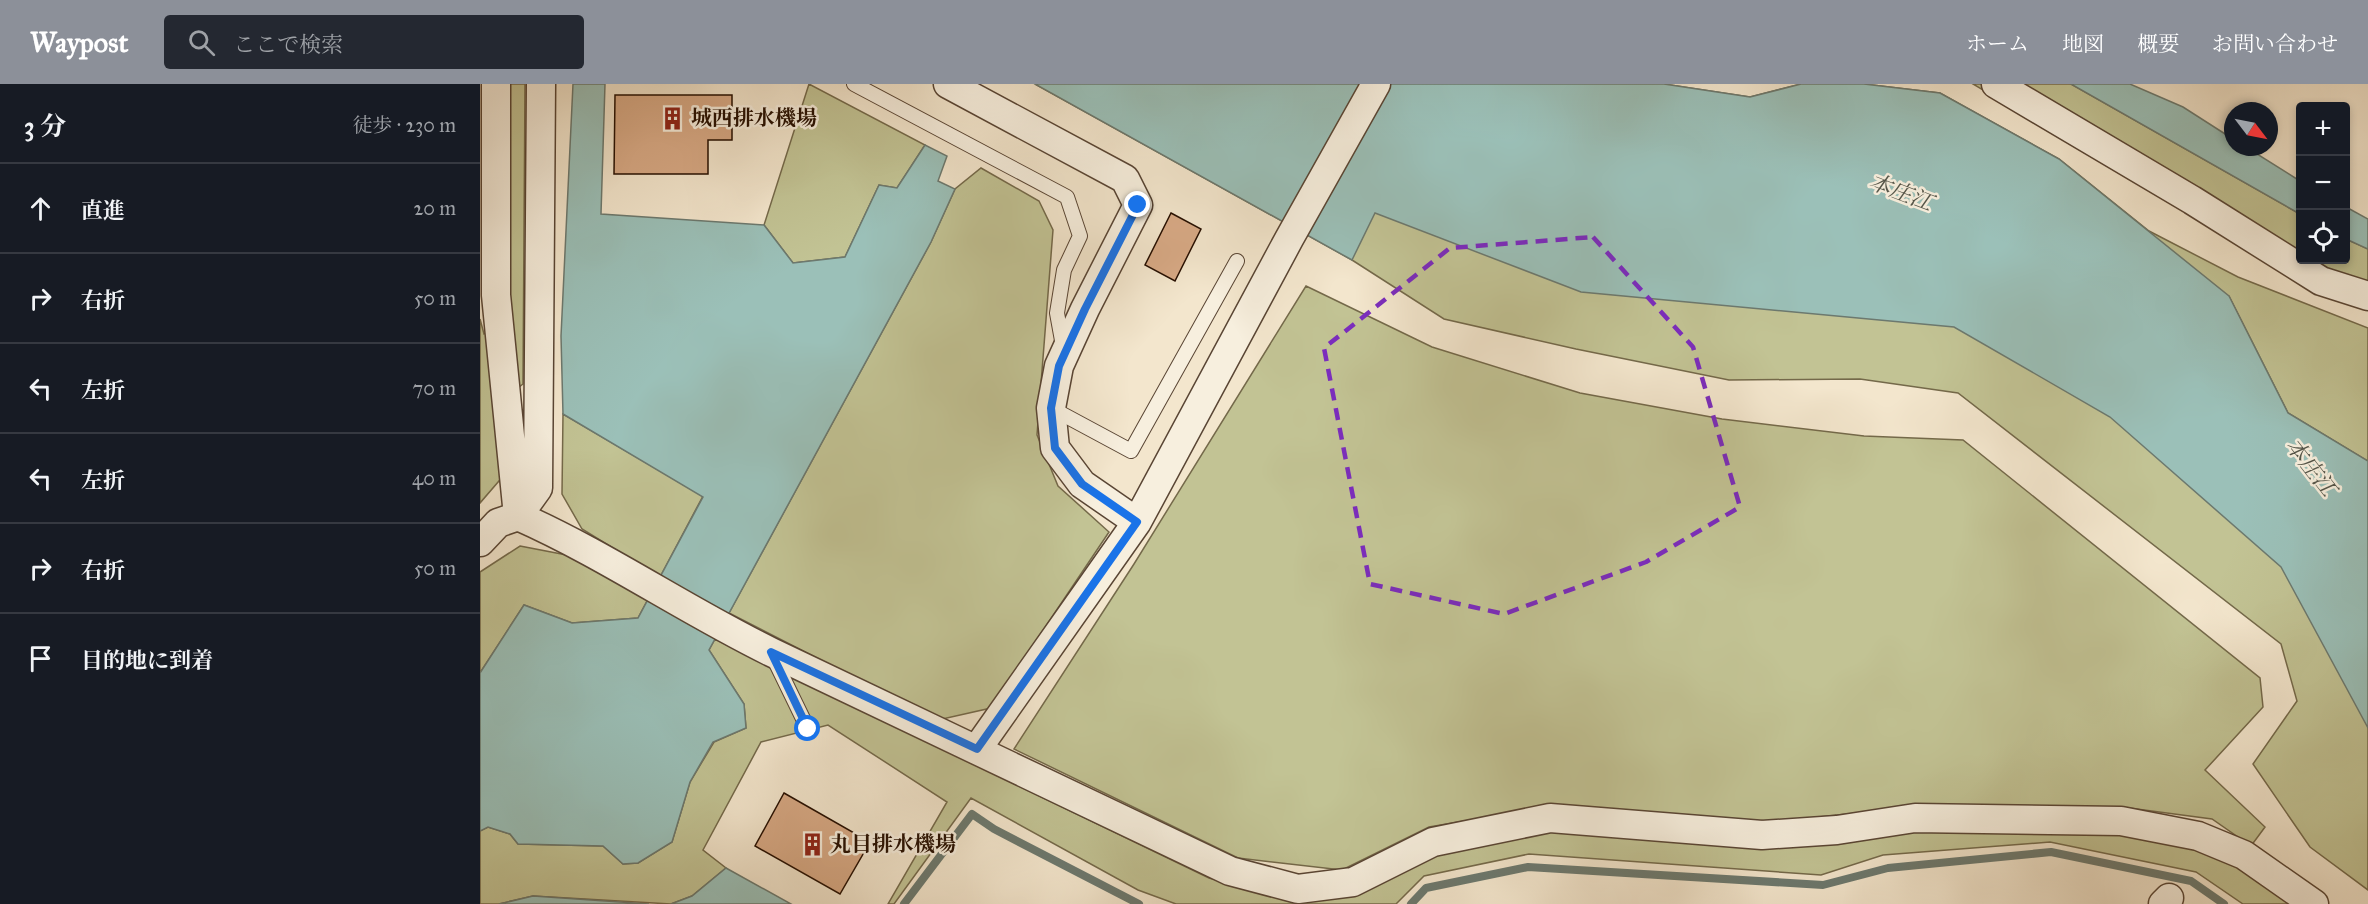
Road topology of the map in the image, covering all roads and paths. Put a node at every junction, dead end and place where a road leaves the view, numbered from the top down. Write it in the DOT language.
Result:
graph roads {
  1 [pos="496,84"];
  2 [pos="541,84"];
  3 [pos="854,84"];
  4 [pos="948,84"];
  5 [pos="1376,84"];
  6 [pos="1996,84"];
  7 [pos="1237,261"];
  8 [pos="488,290"];
  9 [pos="2368,296"];
  10 [pos="1065,354"];
  11 [pos="1051,408"];
  12 [pos="518,516"];
  13 [pos="1137,522"];
  14 [pos="480,542"];
  15 [pos="771,652"];
  16 [pos="808,729"];
  17 [pos="977,749"];
  18 [pos="2314,904"];
  1 -- 8 [label="street"];
  2 -- 12 [label="street"];
  3 -- 10 [label="lane"];
  4 -- 10 [label="street"];
  5 -- 13 [label="street"];
  6 -- 9 [label="street"];
  7 -- 11 [label="lane"];
  8 -- 12 [label="street"];
  10 -- 11 [label="street"];
  11 -- 13 [label="street"];
  12 -- 14 [label="street"];
  12 -- 15 [label="street"];
  13 -- 17 [label="street"];
  15 -- 16 [label="lane"];
  15 -- 17 [label="street"];
  17 -- 18 [label="street"];
}
